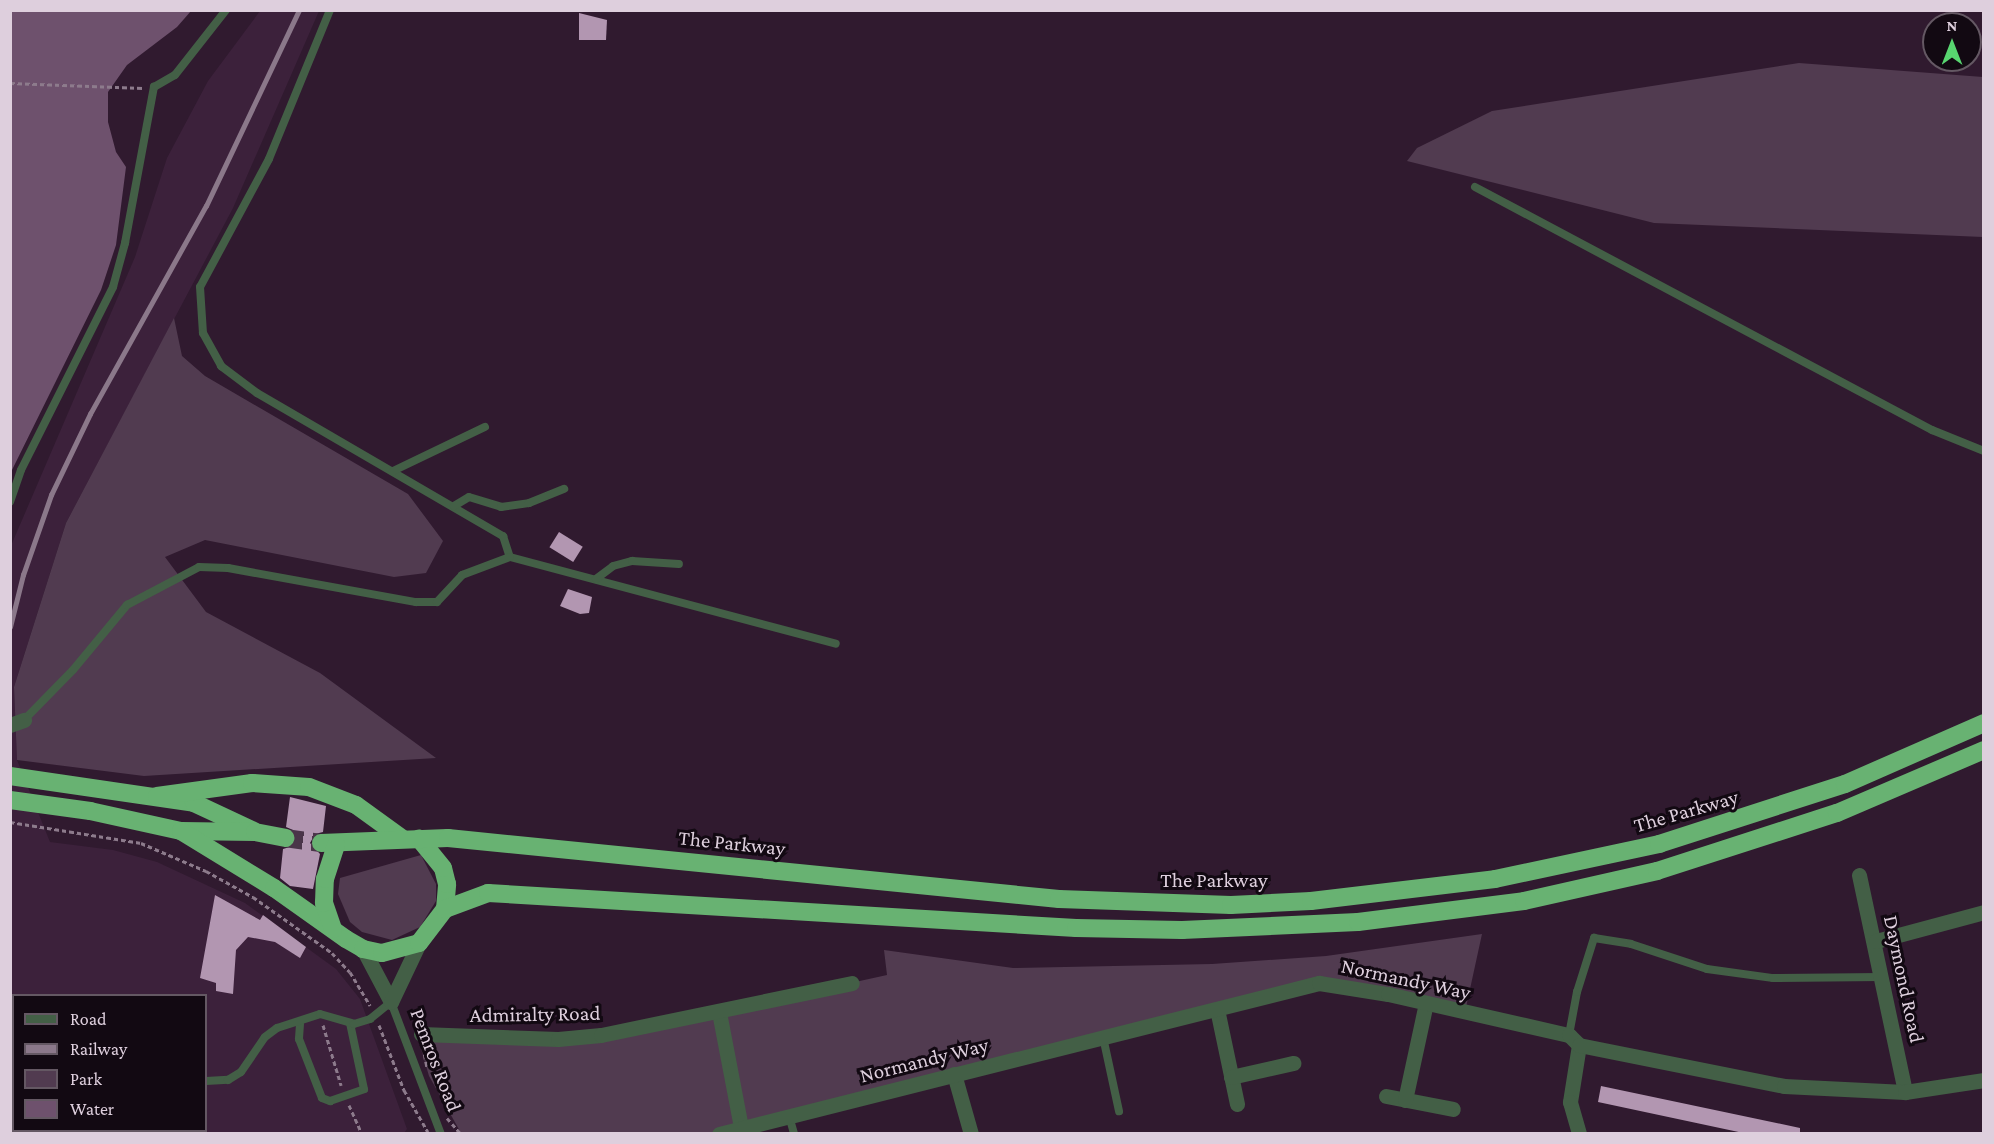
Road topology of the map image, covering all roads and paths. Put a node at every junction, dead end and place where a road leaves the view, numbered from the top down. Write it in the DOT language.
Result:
graph roads {
  1 [pos="226,10"];
  2 [pos="330,10"];
  3 [pos="10,83"];
  4 [pos="154,87"];
  5 [pos="1475,187"];
  6 [pos="485,427"];
  7 [pos="1983,451"];
  8 [pos="393,471"];
  9 [pos="564,489"];
  10 [pos="10,502"];
  11 [pos="453,506"];
  12 [pos="510,557"];
  13 [pos="680,564"];
  14 [pos="596,579"];
  15 [pos="836,644"];
  16 [pos="17,722"];
  17 [pos="1983,723"];
  18 [pos="1983,750"];
  19 [pos="10,776"];
  20 [pos="157,796"];
  21 [pos="10,800"];
  22 [pos="10,822"];
  23 [pos="181,831"];
  24 [pos="255,832"];
  25 [pos="285,838"];
  26 [pos="411,838"];
  27 [pos="1859,875"];
  28 [pos="445,909"];
  29 [pos="1983,912"];
  30 [pos="333,929"];
  31 [pos="1876,941"];
  32 [pos="419,943"];
  33 [pos="363,949"];
  34 [pos="1883,977"];
  35 [pos="852,983"];
  36 [pos="391,1002"];
  37 [pos="1426,1003"];
  38 [pos="1217,1009"];
  39 [pos="719,1012"];
  40 [pos="320,1014"];
  41 [pos="376,1014"];
  42 [pos="350,1023"];
  43 [pos="300,1024"];
  44 [pos="421,1034"];
  45 [pos="1103,1037"];
  46 [pos="1574,1040"];
  47 [pos="427,1059"];
  48 [pos="1293,1063"];
  49 [pos="430,1067"];
  50 [pos="954,1074"];
  51 [pos="1231,1077"];
  52 [pos="1983,1080"];
  53 [pos="207,1081"];
  54 [pos="1905,1092"];
  55 [pos="345,1096"];
  56 [pos="1386,1096"];
  57 [pos="1405,1100"];
  58 [pos="1237,1104"];
  59 [pos="1453,1109"];
  60 [pos="1119,1111"];
  61 [pos="789,1115"];
  62 [pos="741,1127"];
  63 [pos="424,1130"];
  64 [pos="362,1134"];
  65 [pos="441,1134"];
  66 [pos="719,1134"];
  67 [pos="794,1134"];
  68 [pos="971,1134"];
  69 [pos="1579,1134"];
  1 -- 4 [label="lane"];
  2 -- 8 [label="lane"];
  3 -- 4 [label="path"];
  4 -- 10 [label="lane"];
  5 -- 7 [label="lane"];
  6 -- 8 [label="lane"];
  8 -- 11 [label="lane"];
  9 -- 11 [label="lane"];
  11 -- 12 [label="lane"];
  12 -- 14 [label="lane"];
  12 -- 16 [label="lane"];
  13 -- 14 [label="lane"];
  14 -- 15 [label="lane"];
  17 -- 26 [label="highway, The Parkway"];
  18 -- 28 [label="highway"];
  19 -- 20 [label="highway"];
  20 -- 24 [label="highway"];
  20 -- 26 [label="highway"];
  21 -- 23 [label="highway"];
  22 -- 41 [label="path"];
  23 -- 24 [label="highway"];
  23 -- 30 [label="highway"];
  24 -- 25 [label="highway"];
  26 -- 28 [label="highway"];
  26 -- 30 [label="highway"];
  27 -- 31 [label="street, Daymond Road"];
  28 -- 32 [label="highway"];
  29 -- 31 [label="street"];
  30 -- 33 [label="highway"];
  31 -- 34 [label="street, Daymond Road"];
  32 -- 33 [label="highway"];
  32 -- 36 [label="street, Pemros Road"];
  33 -- 36 [label="street, Pemros Road"];
  34 -- 46 [label="lane"];
  34 -- 54 [label="street, Daymond Road"];
  35 -- 39 [label="street, Admiralty Road"];
  36 -- 41 [label="lane"];
  36 -- 65 [label="lane, Pemros Road"];
  37 -- 38 [label="street, Normandy Way"];
  37 -- 46 [label="street, Normandy Way"];
  37 -- 57 [label="street"];
  38 -- 45 [label="street, Normandy Way"];
  38 -- 51 [label="street"];
  39 -- 44 [label="street, Admiralty Road"];
  39 -- 62 [label="street"];
  40 -- 42 [label="lane"];
  40 -- 43 [label="lane"];
  40 -- 55 [label="path"];
  41 -- 42 [label="lane"];
  41 -- 63 [label="path"];
  42 -- 55 [label="lane"];
  43 -- 53 [label="lane"];
  43 -- 55 [label="lane"];
  45 -- 50 [label="street, Normandy Way"];
  45 -- 60 [label="lane"];
  46 -- 54 [label="street, Normandy Way"];
  46 -- 69 [label="street"];
  47 -- 49 [label="path"];
  48 -- 51 [label="street"];
  50 -- 61 [label="street, Normandy Way"];
  50 -- 68 [label="street"];
  51 -- 58 [label="street"];
  52 -- 54 [label="street, Normandy Way"];
  55 -- 64 [label="path"];
  56 -- 57 [label="street"];
  57 -- 59 [label="street"];
  61 -- 62 [label="street, Normandy Way"];
  61 -- 67 [label="lane"];
  62 -- 66 [label="street, Normandy Way"];
}
